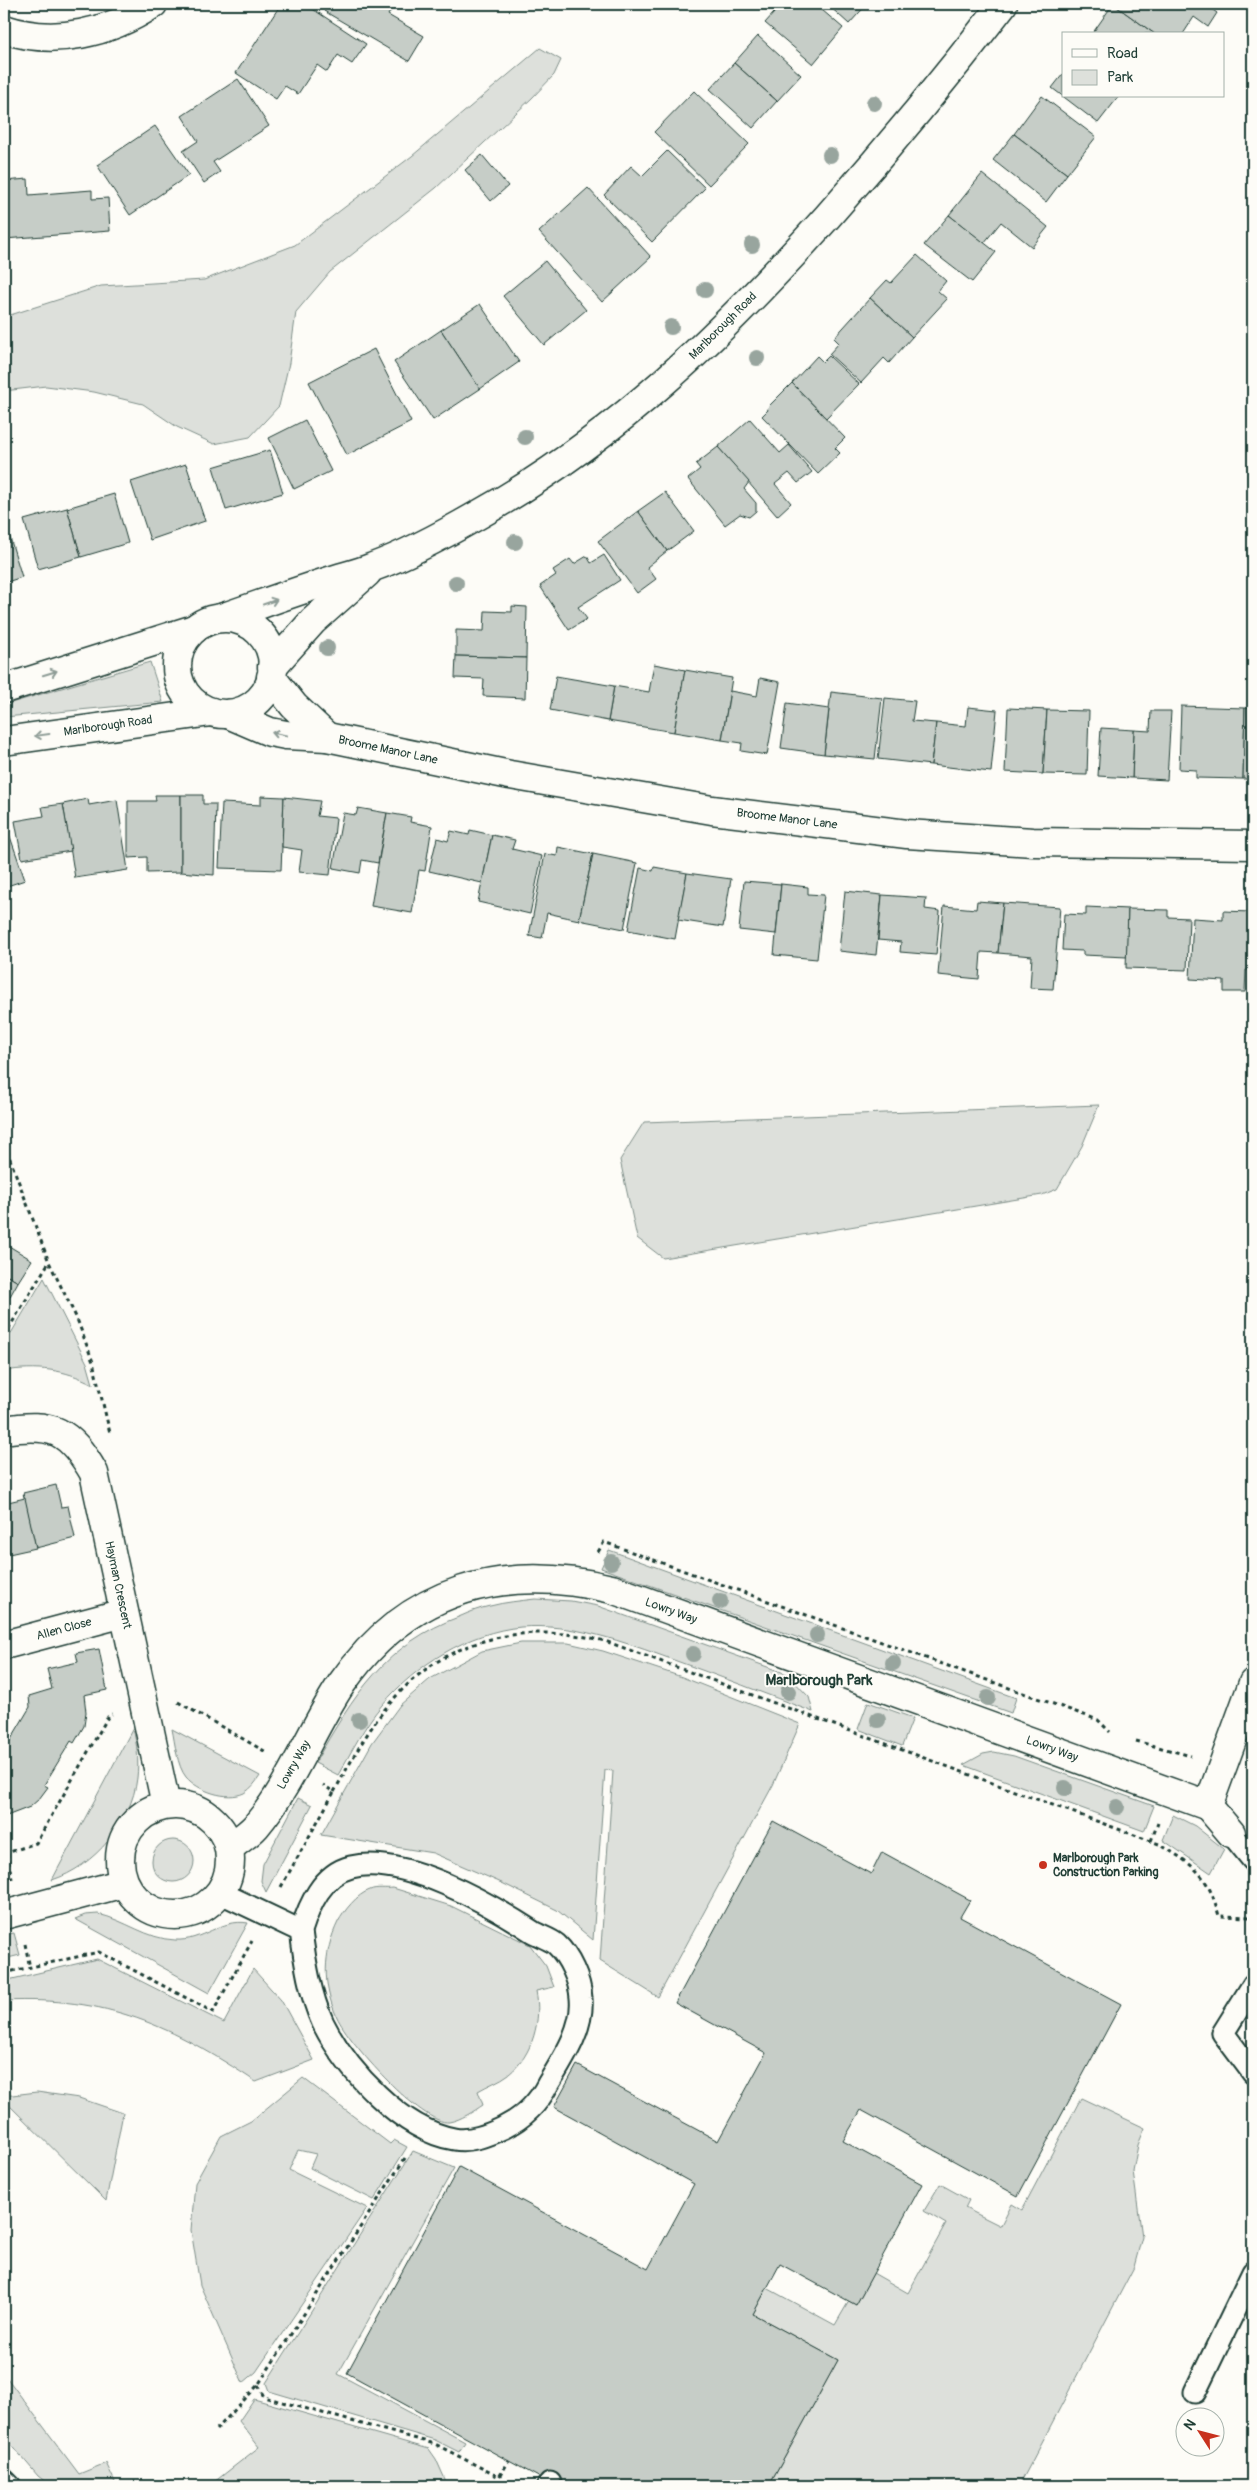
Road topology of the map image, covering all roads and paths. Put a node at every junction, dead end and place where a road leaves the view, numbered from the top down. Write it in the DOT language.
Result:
graph roads {
  1 [pos="153,4"];
  2 [pos="1003,4"];
  3 [pos="4,29"];
  4 [pos="374,567"];
  5 [pos="224,617"];
  6 [pos="194,629"];
  7 [pos="272,672"];
  8 [pos="4,689"];
  9 [pos="220,713"];
  10 [pos="327,737"];
  11 [pos="4,741"];
  12 [pos="1253,845"];
  13 [pos="4,1143"];
  14 [pos="49,1262"];
  15 [pos="4,1336"];
  16 [pos="4,1430"];
  17 [pos="111,1439"];
  18 [pos="124,1613"];
  19 [pos="4,1645"];
  20 [pos="1253,1683"];
  21 [pos="144,1706"];
  22 [pos="293,1768"];
  23 [pos="334,1792"];
  24 [pos="166,1805"];
  25 [pos="1208,1806"];
  26 [pos="1231,1833"];
  27 [pos="230,1847"];
  28 [pos="4,1854"];
  29 [pos="1253,1860"];
  30 [pos="124,1883"];
  31 [pos="221,1893"];
  32 [pos="266,1914"];
  33 [pos="4,1915"];
  34 [pos="1253,1917"];
  35 [pos="301,1931"];
  36 [pos="4,1974"];
  37 [pos="1253,1985"];
  38 [pos="1253,2073"];
  39 [pos="423,2129"];
  40 [pos="1253,2272"];
  41 [pos="258,2385"];
  42 [pos="1195,2392"];
  43 [pos="216,2430"];
  44 [pos="509,2461"];
  45 [pos="4,2480"];
  46 [pos="10,2486"];
  1 -- 3 [label="street"];
  2 -- 4 [label="street, Marlborough Road"];
  5 -- 4 [label="street, Marlborough Road, one-way"];
  4 -- 7 [label="street, Marlborough Road"];
  5 -- 6 [label="street"];
  5 -- 7 [label="street"];
  8 -- 6 [label="street, one-way"];
  6 -- 9 [label="street"];
  7 -- 9 [label="street"];
  7 -- 10 [label="street, Broome Manor Lane"];
  10 -- 9 [label="street, Broome Manor Lane, one-way"];
  9 -- 11 [label="street, Marlborough Road, one-way"];
  10 -- 12 [label="street, Broome Manor Lane"];
  13 -- 14 [label="path"];
  14 -- 15 [label="path"];
  14 -- 17 [label="path"];
  16 -- 18 [label="street, Hayman Crescent"];
  18 -- 19 [label="street, Allen Close"];
  18 -- 21 [label="street, Hayman Crescent"];
  20 -- 25 [label="street"];
  21 -- 22 [label="path"];
  21 -- 24 [label="street, Hayman Crescent"];
  21 -- 28 [label="path"];
  22 -- 23 [label="path"];
  22 -- 25 [label="street, Lowry Way"];
  22 -- 27 [label="street, Lowry Way"];
  23 -- 32 [label="path"];
  23 -- 34 [label="path"];
  24 -- 27 [label="street"];
  24 -- 30 [label="street"];
  25 -- 26 [label="street"];
  26 -- 29 [label="lane"];
  27 -- 31 [label="street"];
  30 -- 31 [label="street"];
  30 -- 33 [label="street"];
  31 -- 32 [label="lane"];
  32 -- 35 [label="lane"];
  32 -- 36 [label="path"];
  35 -- 39 [label="lane"];
  35 -- 39 [label="lane"];
  37 -- 38 [label="lane"];
  39 -- 41 [label="path"];
  40 -- 42 [label="lane"];
  41 -- 43 [label="path"];
  41 -- 44 [label="path"];
  45 -- 46 [label="lane"];
}
